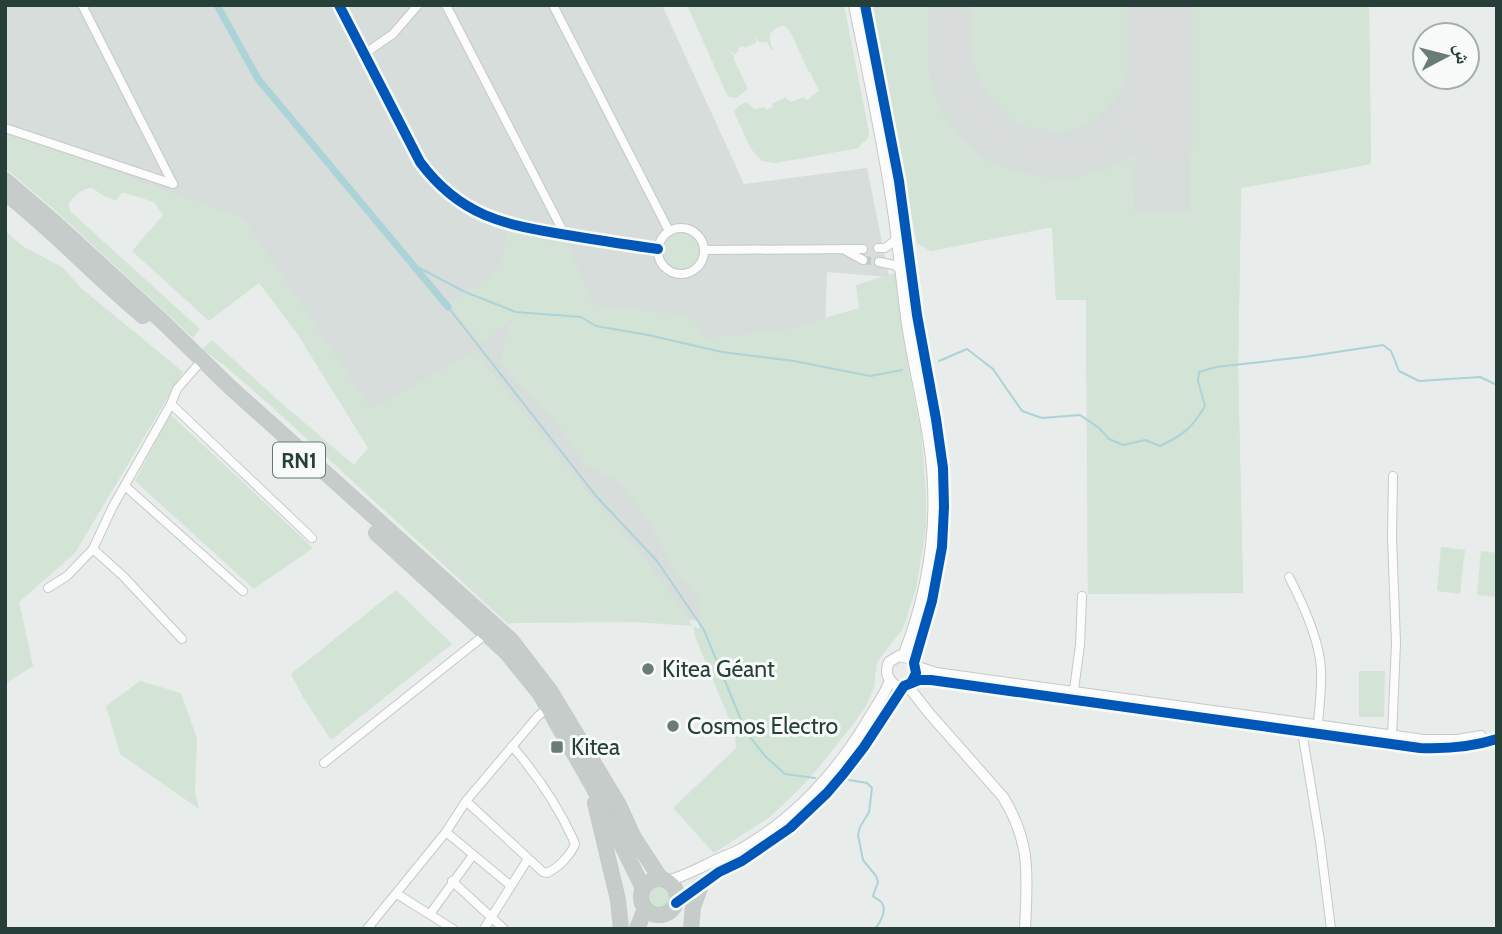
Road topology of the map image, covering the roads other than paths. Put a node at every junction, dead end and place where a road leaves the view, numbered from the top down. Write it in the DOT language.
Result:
graph roads {
  1 [pos="82,5"];
  2 [pos="338,5"];
  3 [pos="418,5"];
  4 [pos="446,5"];
  5 [pos="554,5"];
  6 [pos="854,5"];
  7 [pos="864,5"];
  8 [pos="364,54"];
  9 [pos="5,128"];
  10 [pos="886,142"];
  11 [pos="888,154"];
  12 [pos="5,180"];
  13 [pos="5,193"];
  14 [pos="669,231"];
  15 [pos="565,235"];
  16 [pos="897,239"];
  17 [pos="659,249"];
  18 [pos="844,249"];
  19 [pos="863,249"];
  20 [pos="704,250"];
  21 [pos="863,260"];
  22 [pos="879,262"];
  23 [pos="900,265"];
  24 [pos="197,366"];
  25 [pos="171,404"];
  26 [pos="1393,476"];
  27 [pos="125,486"];
  28 [pos="312,538"];
  29 [pos="93,549"];
  30 [pos="1289,577"];
  31 [pos="48,588"];
  32 [pos="243,591"];
  33 [pos="1083,596"];
  34 [pos="486,634"];
  35 [pos="183,639"];
  36 [pos="903,656"];
  37 [pos="915,664"];
  38 [pos="890,681"];
  39 [pos="907,685"];
  40 [pos="1073,696"];
  41 [pos="548,708"];
  42 [pos="1318,725"];
  43 [pos="1303,731"];
  44 [pos="1497,731"];
  45 [pos="1392,736"];
  46 [pos="1497,739"];
  47 [pos="512,746"];
  48 [pos="324,762"];
  49 [pos="592,785"];
  50 [pos="467,801"];
  51 [pos="446,832"];
  52 [pos="473,855"];
  53 [pos="528,859"];
  54 [pos="652,866"];
  55 [pos="682,876"];
  56 [pos="664,880"];
  57 [pos="452,881"];
  58 [pos="701,885"];
  59 [pos="511,886"];
  60 [pos="643,888"];
  61 [pos="397,894"];
  62 [pos="676,904"];
  63 [pos="653,913"];
  64 [pos="430,914"];
  65 [pos="492,917"];
  66 [pos="372,927"];
  67 [pos="453,929"];
  68 [pos="484,929"];
  69 [pos="504,929"];
  70 [pos="621,929"];
  71 [pos="636,929"];
  72 [pos="648,929"];
  73 [pos="665,929"];
  74 [pos="689,929"];
  75 [pos="1026,929"];
  76 [pos="1331,929"];
  1 -- 9 [label="street"];
  2 -- 8 [label="street"];
  3 -- 8 [label="street"];
  4 -- 15 [label="street"];
  5 -- 14 [label="street"];
  6 -- 10 [label="street"];
  7 -- 10 [label="street"];
  8 -- 15 [label="street"];
  10 -- 11 [label="street"];
  11 -- 16 [label="street"];
  11 -- 37 [label="street"];
  12 -- 54 [label="highway, RN1"];
  13 -- 24 [label="highway, RN1"];
  14 -- 17 [label="street"];
  14 -- 20 [label="street"];
  15 -- 17 [label="street"];
  16 -- 23 [label="street"];
  16 -- 23 [label="street"];
  17 -- 20 [label="street"];
  18 -- 19 [label="street"];
  18 -- 20 [label="street"];
  18 -- 21 [label="street"];
  22 -- 23 [label="street"];
  23 -- 36 [label="street"];
  24 -- 25 [label="street"];
  24 -- 34 [label="highway, RN1"];
  25 -- 27 [label="street"];
  25 -- 28 [label="street"];
  26 -- 45 [label="street"];
  27 -- 29 [label="street"];
  27 -- 32 [label="street"];
  29 -- 31 [label="street"];
  29 -- 35 [label="street"];
  30 -- 42 [label="street"];
  33 -- 40 [label="street"];
  34 -- 41 [label="highway, RN1"];
  34 -- 48 [label="street"];
  36 -- 37 [label="street"];
  36 -- 38 [label="street"];
  37 -- 39 [label="street"];
  37 -- 40 [label="street"];
  38 -- 39 [label="street"];
  38 -- 55 [label="street"];
  39 -- 40 [label="street"];
  39 -- 58 [label="street"];
  39 -- 75 [label="street"];
  40 -- 42 [label="street"];
  40 -- 43 [label="street"];
  41 -- 47 [label="street"];
  41 -- 49 [label="highway, RN1"];
  42 -- 45 [label="street"];
  43 -- 46 [label="street"];
  43 -- 76 [label="street"];
  44 -- 45 [label="street"];
  47 -- 50 [label="street"];
  47 -- 53 [label="street"];
  49 -- 60 [label="highway, RN1"];
  49 -- 70 [label="highway"];
  50 -- 51 [label="street"];
  50 -- 53 [label="street"];
  51 -- 52 [label="street"];
  51 -- 61 [label="street"];
  52 -- 57 [label="street"];
  52 -- 59 [label="street"];
  53 -- 59 [label="street"];
  54 -- 55 [label="highway"];
  54 -- 56 [label="highway, RN1"];
  55 -- 56 [label="street"];
  56 -- 60 [label="highway"];
  56 -- 62 [label="highway, RN1"];
  57 -- 64 [label="street"];
  57 -- 65 [label="street"];
  58 -- 62 [label="street"];
  58 -- 74 [label="highway"];
  59 -- 65 [label="street"];
  60 -- 63 [label="highway, RN1"];
  61 -- 64 [label="street"];
  61 -- 66 [label="street"];
  62 -- 63 [label="highway"];
  62 -- 74 [label="highway, RN1"];
  63 -- 71 [label="highway"];
  63 -- 72 [label="highway"];
  63 -- 73 [label="highway, RN1"];
  64 -- 67 [label="street"];
  65 -- 68 [label="street"];
  65 -- 69 [label="street"];
}
